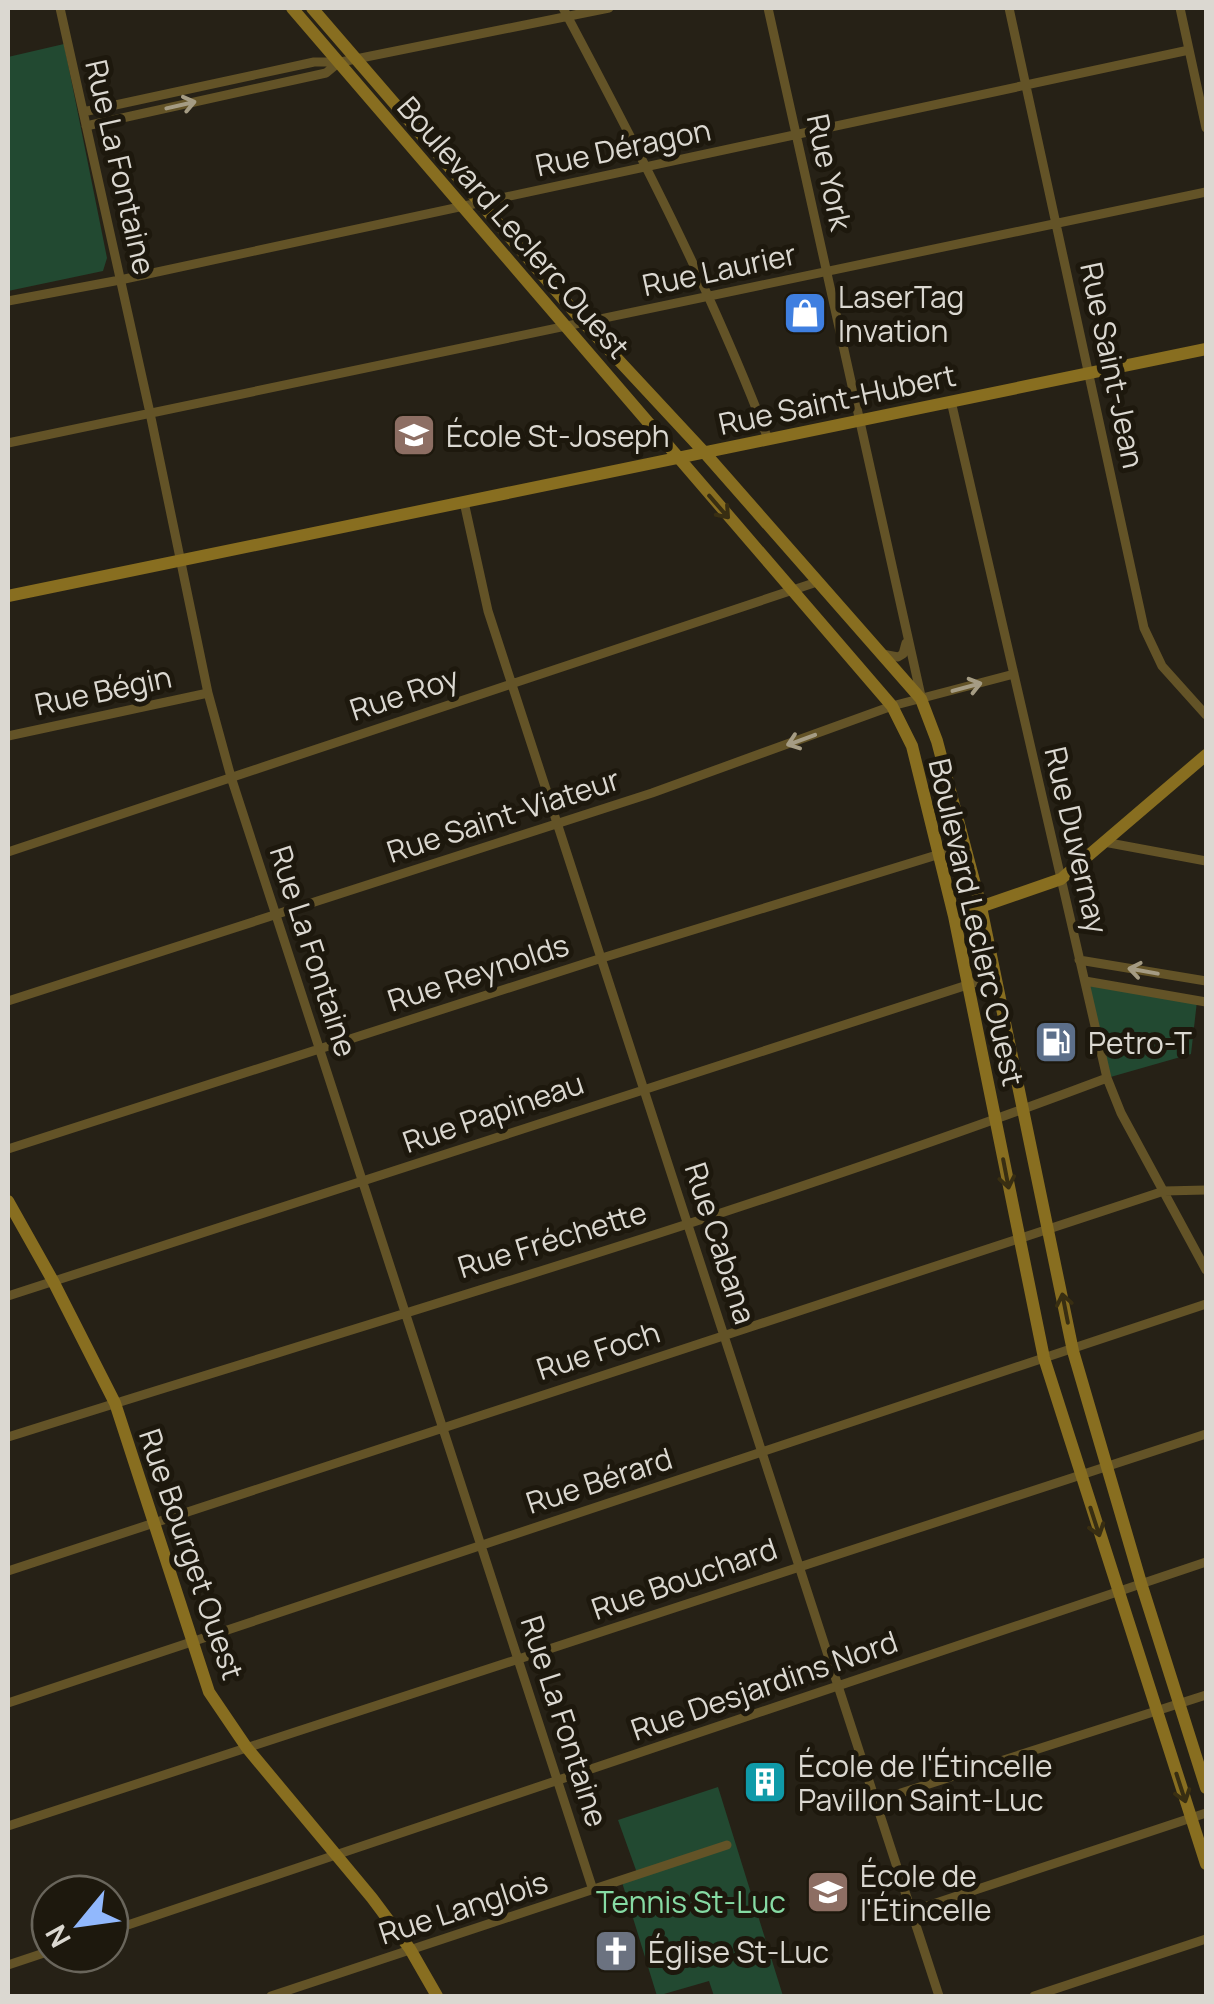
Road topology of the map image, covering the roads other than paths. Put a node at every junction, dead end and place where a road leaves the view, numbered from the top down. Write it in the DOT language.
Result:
graph roads {
  1 [pos="60,8"];
  2 [pos="292,8"];
  3 [pos="312,8"];
  4 [pos="609,8"];
  5 [pos="768,8"];
  6 [pos="1009,8"];
  7 [pos="1180,8"];
  8 [pos="565,12"];
  9 [pos="1189,50"];
  10 [pos="356,58"];
  11 [pos="341,62"];
  12 [pos="1027,86"];
  13 [pos="83,112"];
  14 [pos="86,126"];
  15 [pos="1206,128"];
  16 [pos="796,136"];
  17 [pos="645,168"];
  18 [pos="1206,192"];
  19 [pos="480,203"];
  20 [pos="462,207"];
  21 [pos="1058,224"];
  22 [pos="826,272"];
  23 [pos="120,280"];
  24 [pos="706,297"];
  25 [pos="8,302"];
  26 [pos="584,323"];
  27 [pos="565,327"];
  28 [pos="1206,349"];
  29 [pos="1089,373"];
  30 [pos="950,402"];
  31 [pos="150,414"];
  32 [pos="859,420"];
  33 [pos="768,439"];
  34 [pos="8,444"];
  35 [pos="704,452"];
  36 [pos="676,458"];
  37 [pos="464,502"];
  38 [pos="180,560"];
  39 [pos="817,582"];
  40 [pos="793,590"];
  41 [pos="8,596"];
  42 [pos="907,640"];
  43 [pos="882,654"];
  44 [pos="1014,674"];
  45 [pos="513,683"];
  46 [pos="208,693"];
  47 [pos="921,699"];
  48 [pos="892,706"];
  49 [pos="1206,715"];
  50 [pos="8,736"];
  51 [pos="1206,755"];
  52 [pos="231,777"];
  53 [pos="558,824"];
  54 [pos="1104,842"];
  55 [pos="966,846"];
  56 [pos="8,852"];
  57 [pos="939,854"];
  58 [pos="1206,861"];
  59 [pos="1061,879"];
  60 [pos="980,907"];
  61 [pos="276,914"];
  62 [pos="954,916"];
  63 [pos="602,958"];
  64 [pos="1080,960"];
  65 [pos="994,976"];
  66 [pos="1184,978"];
  67 [pos="1084,981"];
  68 [pos="1206,982"];
  69 [pos="967,984"];
  70 [pos="1181,998"];
  71 [pos="8,1001"];
  72 [pos="1206,1002"];
  73 [pos="320,1050"];
  74 [pos="1107,1078"];
  75 [pos="644,1088"];
  76 [pos="1021,1110"];
  77 [pos="995,1119"];
  78 [pos="8,1149"];
  79 [pos="363,1182"];
  80 [pos="1206,1190"];
  81 [pos="1164,1192"];
  82 [pos="8,1201"];
  83 [pos="688,1223"];
  84 [pos="1049,1231"];
  85 [pos="1018,1240"];
  86 [pos="1206,1270"];
  87 [pos="53,1281"];
  88 [pos="8,1296"];
  89 [pos="1206,1304"];
  90 [pos="405,1311"];
  91 [pos="724,1335"];
  92 [pos="1074,1351"];
  93 [pos="1044,1358"];
  94 [pos="115,1403"];
  95 [pos="442,1427"];
  96 [pos="1206,1434"];
  97 [pos="8,1437"];
  98 [pos="762,1452"];
  99 [pos="1106,1466"];
  100 [pos="1079,1474"];
  101 [pos="156,1522"];
  102 [pos="481,1546"];
  103 [pos="1206,1562"];
  104 [pos="799,1565"];
  105 [pos="8,1571"];
  106 [pos="1141,1583"];
  107 [pos="1117,1590"];
  108 [pos="193,1642"];
  109 [pos="518,1660"];
  110 [pos="838,1687"];
  111 [pos="1206,1695"];
  112 [pos="8,1703"];
  113 [pos="1180,1704"];
  114 [pos="1157,1712"];
  115 [pos="247,1748"];
  116 [pos="558,1781"];
  117 [pos="1206,1788"];
  118 [pos="876,1801"];
  119 [pos="1206,1813"];
  120 [pos="1192,1818"];
  121 [pos="8,1826"];
  122 [pos="728,1846"];
  123 [pos="338,1855"];
  124 [pos="1206,1864"];
  125 [pos="593,1890"];
  126 [pos="912,1911"];
  127 [pos="130,1924"];
  128 [pos="1206,1939"];
  129 [pos="410,1950"];
  130 [pos="272,1996"];
  131 [pos="437,1996"];
  132 [pos="939,1996"];
  133 [pos="1034,1996"];
  1 -- 13 [label="street, Rue La Fontaine"];
  2 -- 11 [label="street, Boulevard Leclerc Ouest"];
  3 -- 10 [label="street, Boulevard Leclerc Ouest"];
  4 -- 8 [label="street"];
  5 -- 16 [label="street, Rue York"];
  6 -- 12 [label="street, Rue Saint-Jean"];
  7 -- 9 [label="street"];
  8 -- 10 [label="street"];
  8 -- 17 [label="street"];
  9 -- 12 [label="street, Rue Déragon"];
  9 -- 15 [label="street"];
  10 -- 11 [label="street"];
  10 -- 19 [label="street, Boulevard Leclerc Ouest"];
  11 -- 13 [label="street"];
  14 -- 11 [label="street, one-way"];
  11 -- 20 [label="street, Boulevard Leclerc Ouest"];
  12 -- 16 [label="street, Rue Déragon"];
  12 -- 21 [label="street, Rue Saint-Jean"];
  13 -- 14 [label="street, Rue La Fontaine"];
  14 -- 23 [label="street, Rue La Fontaine"];
  16 -- 17 [label="street, Rue Déragon"];
  16 -- 22 [label="street, Rue York"];
  17 -- 19 [label="street, Rue Déragon"];
  17 -- 24 [label="street"];
  18 -- 21 [label="street, Rue Laurier"];
  19 -- 20 [label="street, Rue Déragon"];
  19 -- 26 [label="street, Boulevard Leclerc Ouest"];
  20 -- 23 [label="street, Rue Déragon"];
  20 -- 27 [label="street, Boulevard Leclerc Ouest"];
  21 -- 22 [label="street, Rue Laurier"];
  21 -- 29 [label="street, Rue Saint-Jean"];
  22 -- 24 [label="street, Rue Laurier"];
  22 -- 32 [label="street, Rue York"];
  23 -- 25 [label="street, Rue Déragon"];
  23 -- 31 [label="street, Rue La Fontaine"];
  24 -- 26 [label="street, Rue Laurier"];
  24 -- 33 [label="street"];
  26 -- 27 [label="street, Rue Laurier"];
  26 -- 35 [label="street, Boulevard Leclerc Ouest"];
  27 -- 31 [label="street, Rue Laurier"];
  27 -- 36 [label="street, Boulevard Leclerc Ouest"];
  28 -- 29 [label="street, Rue Saint-Hubert"];
  29 -- 30 [label="street, Rue Saint-Hubert"];
  29 -- 49 [label="street, Rue Saint-Jean"];
  30 -- 32 [label="street, Rue Saint-Hubert"];
  30 -- 44 [label="street, Rue Duvernay"];
  31 -- 34 [label="street, Rue Laurier"];
  31 -- 38 [label="street, Rue La Fontaine"];
  32 -- 33 [label="street, Rue Saint-Hubert"];
  32 -- 42 [label="street, Rue York"];
  33 -- 35 [label="street, Rue Saint-Hubert"];
  35 -- 36 [label="street, Rue Saint-Hubert"];
  35 -- 39 [label="street, Boulevard Leclerc Ouest"];
  36 -- 37 [label="street, Rue Saint-Hubert"];
  36 -- 40 [label="street, Boulevard Leclerc Ouest, one-way"];
  37 -- 38 [label="street, Rue Saint-Hubert"];
  37 -- 45 [label="street, Rue Cabana"];
  38 -- 41 [label="street, Rue Saint-Hubert"];
  38 -- 46 [label="street, Rue La Fontaine"];
  39 -- 40 [label="street, Rue Roy"];
  39 -- 43 [label="street, Boulevard Leclerc Ouest"];
  40 -- 45 [label="street, Rue Roy"];
  40 -- 48 [label="street, Boulevard Leclerc Ouest"];
  42 -- 43 [label="street"];
  42 -- 47 [label="street, Rue York"];
  43 -- 47 [label="street, Boulevard Leclerc Ouest"];
  47 -- 44 [label="street, Rue Saint-Viateur, one-way"];
  44 -- 59 [label="street, Rue Duvernay"];
  45 -- 52 [label="street, Rue Roy"];
  45 -- 53 [label="street, Rue Cabana"];
  46 -- 50 [label="street, Rue Bégin"];
  46 -- 52 [label="street, Rue La Fontaine"];
  47 -- 48 [label="street, Rue Saint-Viateur"];
  47 -- 55 [label="street, Boulevard Leclerc Ouest"];
  48 -- 53 [label="street, Rue Saint-Viateur, one-way"];
  48 -- 57 [label="street, Boulevard Leclerc Ouest"];
  51 -- 54 [label="street"];
  52 -- 56 [label="street, Rue Roy"];
  52 -- 61 [label="street, Rue La Fontaine"];
  53 -- 61 [label="street, Rue Saint-Viateur"];
  53 -- 63 [label="street, Rue Cabana"];
  54 -- 58 [label="street"];
  54 -- 59 [label="street"];
  55 -- 57 [label="street, Rue Reynolds"];
  55 -- 60 [label="street, Boulevard Leclerc Ouest"];
  57 -- 62 [label="street, Boulevard Leclerc Ouest"];
  57 -- 63 [label="street, Rue Reynolds"];
  59 -- 60 [label="street"];
  59 -- 64 [label="street, Rue Duvernay"];
  60 -- 62 [label="street"];
  60 -- 65 [label="street, Boulevard Leclerc Ouest"];
  61 -- 71 [label="street, Rue Saint-Viateur"];
  61 -- 73 [label="street, Rue La Fontaine"];
  62 -- 69 [label="street, Boulevard Leclerc Ouest"];
  63 -- 73 [label="street, Rue Reynolds"];
  63 -- 75 [label="street, Rue Cabana"];
  66 -- 64 [label="street, one-way"];
  64 -- 67 [label="street, Rue Duvernay"];
  65 -- 69 [label="street, Rue Papineau"];
  65 -- 76 [label="street, Boulevard Leclerc Ouest"];
  66 -- 68 [label="street"];
  66 -- 70 [label="street"];
  67 -- 70 [label="street"];
  67 -- 74 [label="street, Rue Duvernay"];
  69 -- 75 [label="street, Rue Papineau"];
  69 -- 77 [label="street, Boulevard Leclerc Ouest"];
  70 -- 72 [label="street"];
  73 -- 78 [label="street, Rue Reynolds"];
  73 -- 79 [label="street, Rue La Fontaine"];
  74 -- 76 [label="street, Rue Fréchette"];
  74 -- 81 [label="street, Rue Duvernay"];
  75 -- 79 [label="street, Rue Papineau"];
  75 -- 83 [label="street, Rue Cabana"];
  76 -- 77 [label="street, Rue Fréchette"];
  76 -- 84 [label="street, Boulevard Leclerc Ouest"];
  77 -- 83 [label="street, Rue Fréchette"];
  77 -- 85 [label="street, Boulevard Leclerc Ouest, one-way"];
  79 -- 87 [label="street, Rue Papineau"];
  79 -- 90 [label="street, Rue La Fontaine"];
  80 -- 81 [label="street, Rue Foch"];
  81 -- 84 [label="street, Rue Foch"];
  81 -- 86 [label="street, Rue Duvernay"];
  82 -- 87 [label="street, Rue Bourget Ouest"];
  83 -- 90 [label="street, Rue Fréchette"];
  83 -- 91 [label="street, Rue Cabana"];
  84 -- 85 [label="street, Rue Foch"];
  92 -- 84 [label="street, Boulevard Leclerc Ouest, one-way"];
  85 -- 91 [label="street, Rue Foch"];
  85 -- 93 [label="street, Boulevard Leclerc Ouest"];
  87 -- 88 [label="street, Rue Papineau"];
  87 -- 94 [label="street, Rue Bourget Ouest"];
  89 -- 92 [label="street, Rue Bérard"];
  90 -- 94 [label="street, Rue Fréchette"];
  90 -- 95 [label="street, Rue La Fontaine"];
  91 -- 95 [label="street, Rue Foch"];
  91 -- 98 [label="street, Rue Cabana"];
  92 -- 93 [label="street, Rue Bérard"];
  92 -- 99 [label="street, Boulevard Leclerc Ouest"];
  93 -- 98 [label="street, Rue Bérard"];
  93 -- 100 [label="street, Boulevard Leclerc Ouest"];
  94 -- 97 [label="street, Rue Fréchette"];
  94 -- 101 [label="street, Rue Bourget Ouest"];
  95 -- 101 [label="street, Rue Foch"];
  95 -- 102 [label="street, Rue La Fontaine"];
  96 -- 99 [label="street, Rue Bouchard"];
  98 -- 102 [label="street, Rue Bérard"];
  98 -- 104 [label="street, Rue Cabana"];
  99 -- 100 [label="street, Rue Bouchard"];
  99 -- 106 [label="street, Boulevard Leclerc Ouest"];
  100 -- 104 [label="street, Rue Bouchard"];
  100 -- 107 [label="street, Boulevard Leclerc Ouest, one-way"];
  101 -- 105 [label="street, Rue Foch"];
  101 -- 108 [label="street, Rue Bourget Ouest"];
  102 -- 108 [label="street, Rue Bérard"];
  102 -- 109 [label="street, Rue La Fontaine"];
  103 -- 106 [label="street, Rue Desjardins Nord"];
  104 -- 109 [label="street, Rue Bouchard"];
  104 -- 110 [label="street, Rue Cabana"];
  106 -- 107 [label="street, Rue Desjardins Nord"];
  106 -- 113 [label="street, Boulevard Leclerc Ouest"];
  107 -- 110 [label="street, Rue Desjardins Nord"];
  107 -- 114 [label="street, Boulevard Leclerc Ouest"];
  108 -- 112 [label="street, Rue Bérard"];
  108 -- 115 [label="street, Rue Bourget Ouest"];
  109 -- 115 [label="street, Rue Bouchard"];
  109 -- 116 [label="street, Rue La Fontaine"];
  110 -- 116 [label="street, Rue Desjardins Nord"];
  110 -- 118 [label="street, Rue Cabana"];
  111 -- 113 [label="street"];
  113 -- 114 [label="street"];
  113 -- 117 [label="street, Boulevard Leclerc Ouest"];
  114 -- 118 [label="street"];
  114 -- 120 [label="street, Boulevard Leclerc Ouest, one-way"];
  115 -- 121 [label="street, Rue Bouchard"];
  115 -- 123 [label="street, Rue Bourget Ouest"];
  116 -- 123 [label="street, Rue Desjardins Nord"];
  116 -- 125 [label="street, Rue La Fontaine"];
  118 -- 126 [label="street, Rue Cabana"];
  119 -- 120 [label="street"];
  120 -- 124 [label="street, Boulevard Leclerc Ouest"];
  120 -- 126 [label="street"];
  122 -- 125 [label="street, Rue Langlois"];
  123 -- 127 [label="street, Rue Desjardins Nord"];
  123 -- 129 [label="street, Rue Bourget Ouest"];
  125 -- 129 [label="street, Rue Langlois"];
  126 -- 132 [label="street, Rue Cabana"];
  128 -- 133 [label="street"];
  129 -- 130 [label="street, Rue Langlois"];
  129 -- 131 [label="street, Rue Bourget Ouest"];
}
